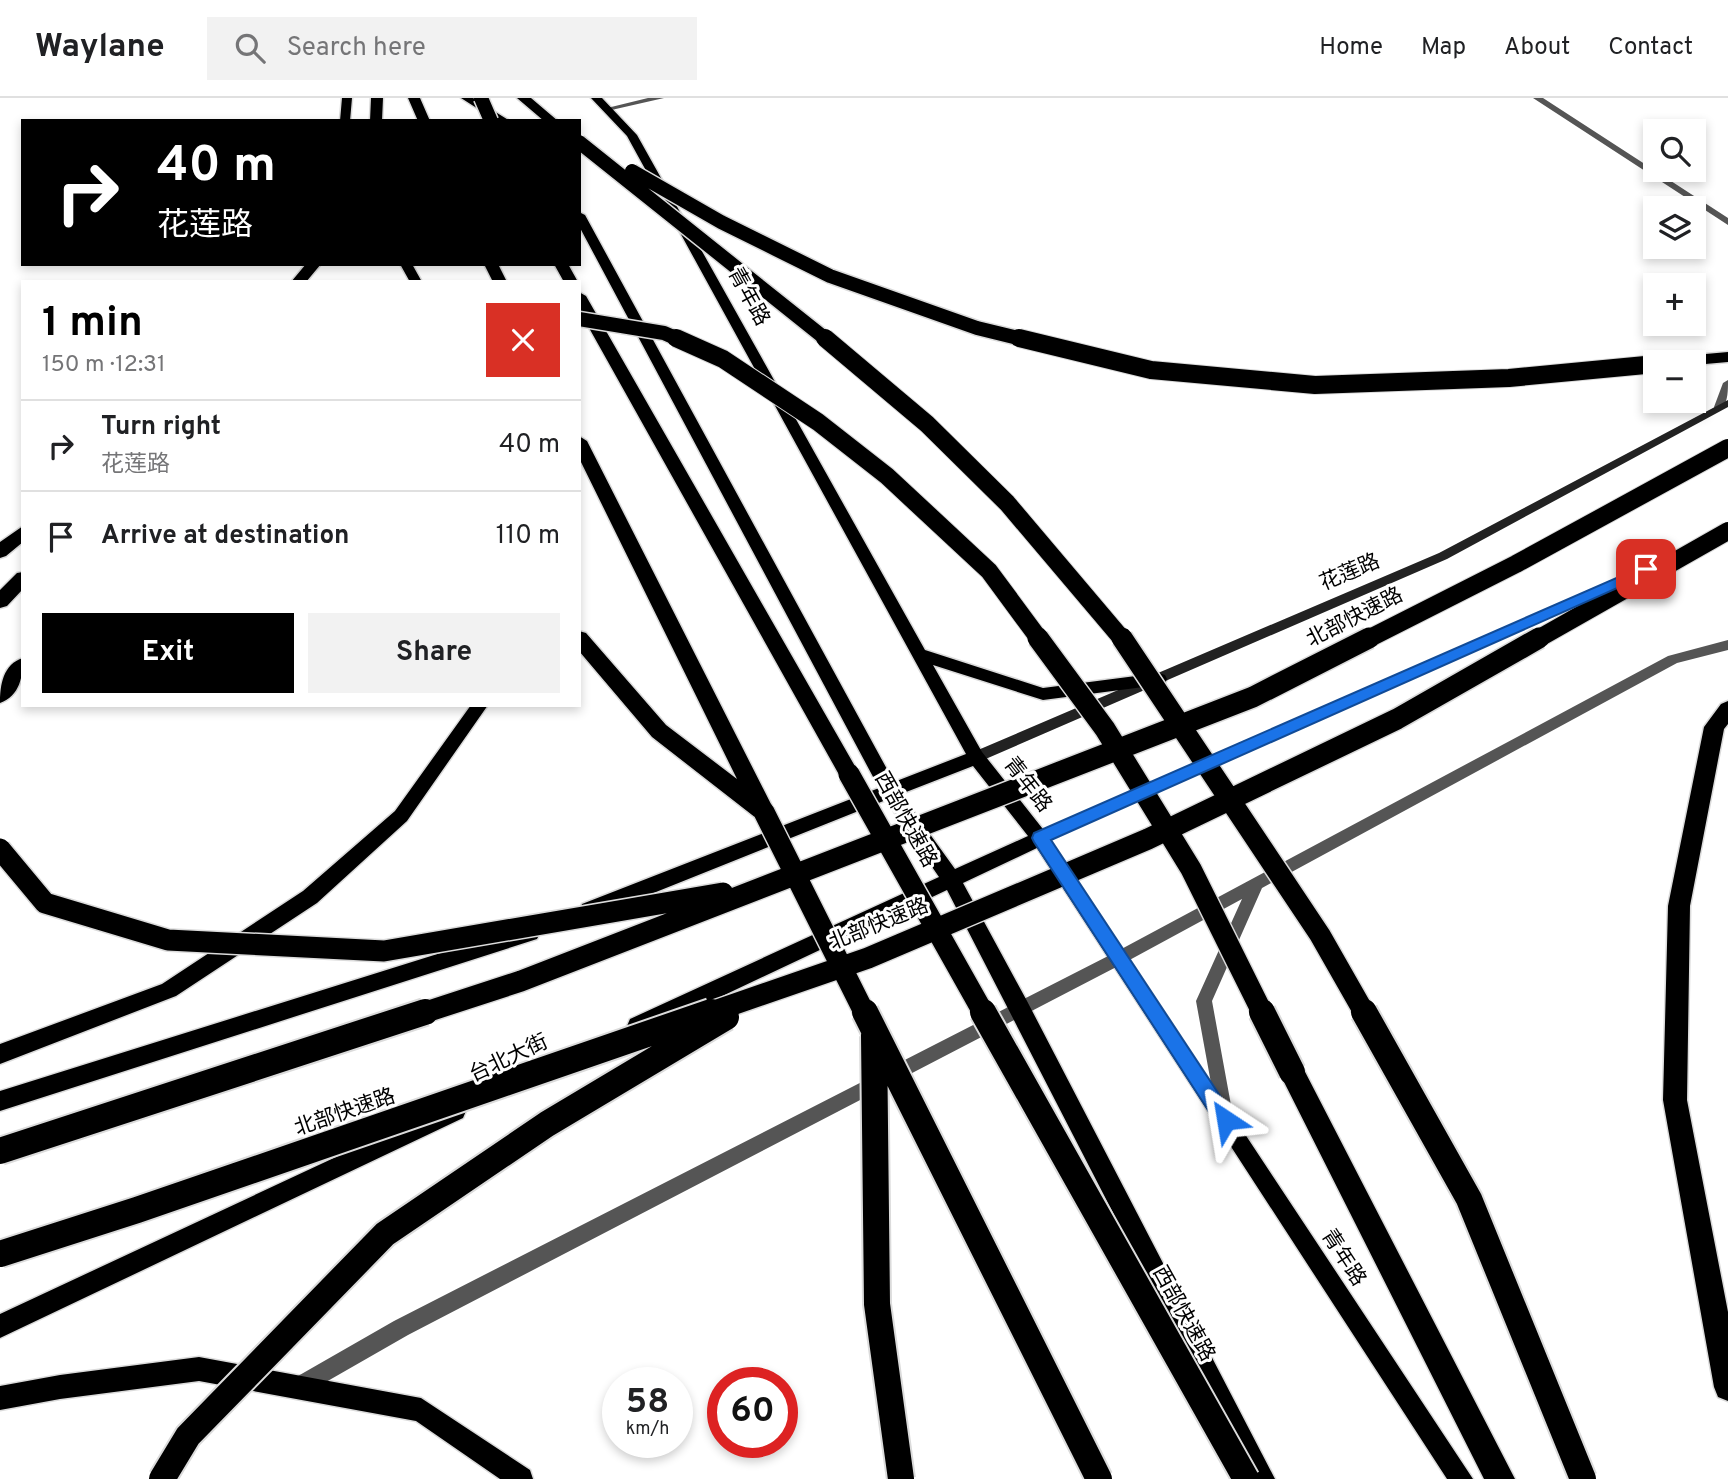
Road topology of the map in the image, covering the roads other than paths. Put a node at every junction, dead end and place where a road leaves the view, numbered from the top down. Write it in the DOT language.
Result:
graph roads {
  1 [pos="347,98"];
  2 [pos="377,98"];
  3 [pos="414,98"];
  4 [pos="466,98"];
  5 [pos="481,98"];
  6 [pos="523,98"];
  7 [pos="660,98"];
  8 [pos="1537,98"];
  9 [pos="601,104"];
  10 [pos="345,119"];
  11 [pos="376,119"];
  12 [pos="423,119"];
  13 [pos="490,119"];
  14 [pos="502,119"];
  15 [pos="549,119"];
  16 [pos="581,142"];
  17 [pos="581,143"];
  18 [pos="581,219"];
  19 [pos="1728,222"];
  20 [pos="312,266"];
  21 [pos="300,280"];
  22 [pos="581,300"];
  23 [pos="581,319"];
  24 [pos="1728,357"];
  25 [pos="1706,359"];
  26 [pos="1643,365"];
  27 [pos="1728,383"];
  28 [pos="1723,405"];
  29 [pos="581,445"];
  30 [pos="1728,448"];
  31 [pos="1728,532"];
  32 [pos="21,534"];
  33 [pos="0,552"];
  34 [pos="21,580"];
  35 [pos="0,601"];
  36 [pos="581,640"];
  37 [pos="1728,645"];
  38 [pos="919,654"];
  39 [pos="21,668"];
  40 [pos="1159,679"];
  41 [pos="0,695"];
  42 [pos="479,707"];
  43 [pos="1728,709"];
  44 [pos="976,757"];
  45 [pos="891,791"];
  46 [pos="764,812"];
  47 [pos="1040,838"];
  48 [pos="0,849"];
  49 [pos="951,879"];
  50 [pos="769,885"];
  51 [pos="1256,885"];
  52 [pos="1119,958"];
  53 [pos="762,995"];
  54 [pos="1020,1007"];
  55 [pos="874,1031"];
  56 [pos="0,1054"];
  57 [pos="0,1101"];
  58 [pos="1226,1120"];
  59 [pos="0,1151"];
  60 [pos="0,1254"];
  61 [pos="0,1326"];
  62 [pos="1728,1387"];
  63 [pos="297,1388"];
  64 [pos="0,1398"];
  65 [pos="162,1479"];
  66 [pos="521,1479"];
  67 [pos="901,1479"];
  68 [pos="1099,1479"];
  69 [pos="1246,1479"];
  70 [pos="1263,1479"];
  71 [pos="1461,1479"];
  72 [pos="1500,1479"];
  73 [pos="1583,1479"];
  1 -- 10 [label="main road"];
  2 -- 11 [label="highway"];
  3 -- 12 [label="highway"];
  4 -- 14 [label="main road"];
  5 -- 13 [label="highway, bridge"];
  6 -- 15 [label="highway"];
  7 -- 9 [label="street"];
  8 -- 19 [label="street"];
  9 -- 38 [label="main road, 青年路"];
  16 -- 26 [label="highway, bridge"];
  17 -- 73 [label="highway, bridge"];
  18 -- 45 [label="main road"];
  20 -- 21 [label="highway"];
  22 -- 69 [label="highway, 西部快速路, bridge"];
  23 -- 72 [label="highway, bridge"];
  24 -- 25 [label="highway"];
  27 -- 28 [label="street"];
  28 -- 40 [label="main road, 花莲路"];
  29 -- 46 [label="highway"];
  30 -- 50 [label="highway, 北部快速路, bridge"];
  31 -- 47 [label="main road"];
  31 -- 53 [label="highway, 北部快速路, bridge"];
  32 -- 33 [label="highway"];
  34 -- 35 [label="highway"];
  36 -- 46 [label="highway"];
  37 -- 51 [label="street"];
  38 -- 40 [label="main road"];
  38 -- 44 [label="main road, 青年路"];
  39 -- 41 [label="highway"];
  40 -- 44 [label="main road, 花莲路"];
  42 -- 56 [label="main road"];
  43 -- 62 [label="highway"];
  44 -- 45 [label="main road"];
  44 -- 47 [label="main road, 青年路"];
  45 -- 49 [label="main road"];
  45 -- 57 [label="main road"];
  46 -- 55 [label="highway, bridge"];
  47 -- 49 [label="main road, 台北大街"];
  47 -- 52 [label="main road, 青年路"];
  48 -- 50 [label="highway, bridge"];
  49 -- 54 [label="main road"];
  49 -- 61 [label="main road, 台北大街"];
  50 -- 59 [label="highway, 北部快速路, bridge"];
  51 -- 52 [label="street"];
  51 -- 58 [label="street"];
  52 -- 54 [label="street"];
  52 -- 58 [label="main road, 青年路"];
  53 -- 60 [label="highway, 北部快速路, bridge"];
  53 -- 65 [label="highway, bridge"];
  54 -- 63 [label="street"];
  54 -- 70 [label="main road"];
  55 -- 67 [label="highway, bridge"];
  55 -- 68 [label="highway, bridge"];
  58 -- 71 [label="main road, 青年路"];
  63 -- 64 [label="main road"];
  63 -- 66 [label="main road"];
}
